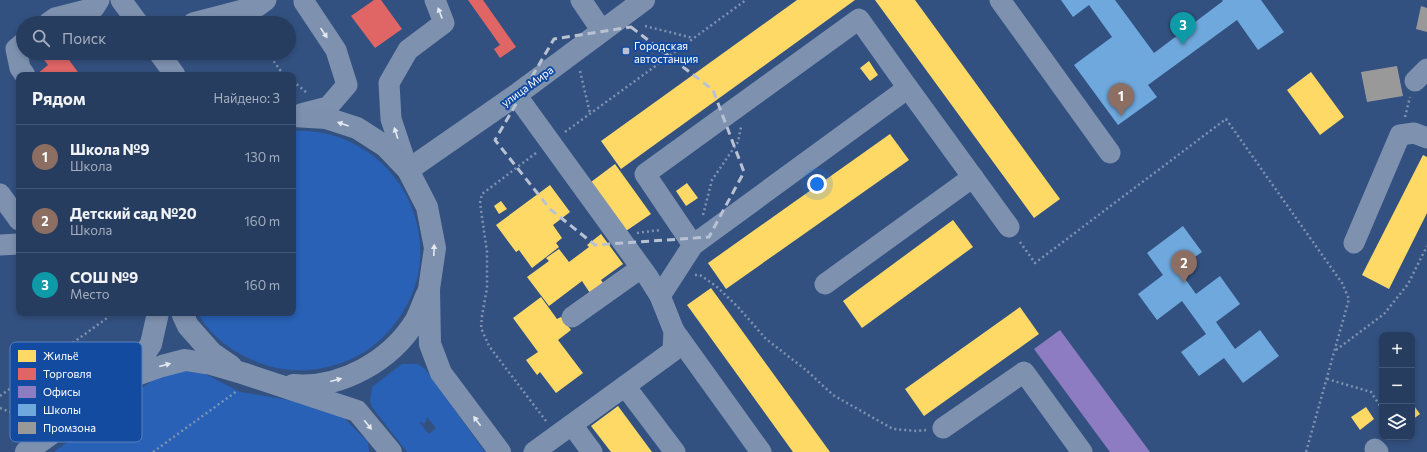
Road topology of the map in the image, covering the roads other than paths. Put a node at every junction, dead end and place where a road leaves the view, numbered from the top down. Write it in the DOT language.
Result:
graph roads {
  1 [pos="99,0"];
  2 [pos="121,0"];
  3 [pos="266,0"];
  4 [pos="304,0"];
  5 [pos="435,0"];
  6 [pos="581,0"];
  7 [pos="644,0"];
  8 [pos="1000,0"];
  9 [pos="63,16"];
  10 [pos="133,16"];
  11 [pos="220,16"];
  12 [pos="602,31"];
  13 [pos="18,60"];
  14 [pos="164,60"];
  15 [pos="23,72"];
  16 [pos="173,72"];
  17 [pos="908,88"];
  18 [pos="516,95"];
  19 [pos="296,115"];
  20 [pos="296,116"];
  21 [pos="1427,138"];
  22 [pos="1110,153"];
  23 [pos="408,170"];
  24 [pos="973,177"];
  25 [pos="0,194"];
  26 [pos="16,216"];
  27 [pos="1009,227"];
  28 [pos="1354,243"];
  29 [pos="16,244"];
  30 [pos="0,245"];
  31 [pos="693,245"];
  32 [pos="641,268"];
  33 [pos="826,284"];
  34 [pos="429,289"];
  35 [pos="660,296"];
  36 [pos="157,316"];
  37 [pos="183,316"];
  38 [pos="572,317"];
  39 [pos="674,331"];
  40 [pos="142,357"];
  41 [pos="142,373"];
  42 [pos="256,378"];
  43 [pos="625,386"];
  44 [pos="943,428"];
  45 [pos="564,430"];
  46 [pos="40,442"];
  47 [pos="26,452"];
  48 [pos="391,452"];
  49 [pos="500,452"];
  50 [pos="534,452"];
  51 [pos="592,452"];
  52 [pos="675,452"];
  53 [pos="761,452"];
  54 [pos="1082,452"];
  1 -- 9 [label="street"];
  2 -- 10 [label="street"];
  3 -- 11 [label="street"];
  4 -- 19 [label="street, one-way"];
  23 -- 5 [label="street, one-way"];
  6 -- 12 [label="street"];
  7 -- 12 [label="main road, улица Мира"];
  8 -- 22 [label="street"];
  12 -- 18 [label="main road, улица Мира"];
  13 -- 15 [label="street"];
  14 -- 16 [label="street"];
  17 -- 24 [label="street"];
  17 -- 31 [label="street"];
  17 -- 31 [label="street"];
  18 -- 23 [label="main road, улица Мира"];
  18 -- 32 [label="street"];
  23 -- 20 [label="main road, one-way"];
  21 -- 28 [label="street"];
  34 -- 23 [label="main road, one-way"];
  24 -- 27 [label="street"];
  24 -- 33 [label="street"];
  25 -- 26 [label="street"];
  29 -- 30 [label="street"];
  31 -- 35 [label="street"];
  32 -- 35 [label="street"];
  32 -- 38 [label="street"];
  42 -- 34 [label="main road, one-way"];
  49 -- 34 [label="main road, one-way"];
  35 -- 39 [label="street"];
  36 -- 40 [label="main road"];
  37 -- 42 [label="main road"];
  39 -- 43 [label="street"];
  39 -- 53 [label="street"];
  41 -- 42 [label="main road, one-way"];
  42 -- 48 [label="main road, one-way"];
  43 -- 45 [label="street"];
  43 -- 52 [label="street"];
  44 -- 54 [label="street"];
  45 -- 50 [label="street"];
  45 -- 51 [label="street"];
  46 -- 47 [label="main road"];
}
